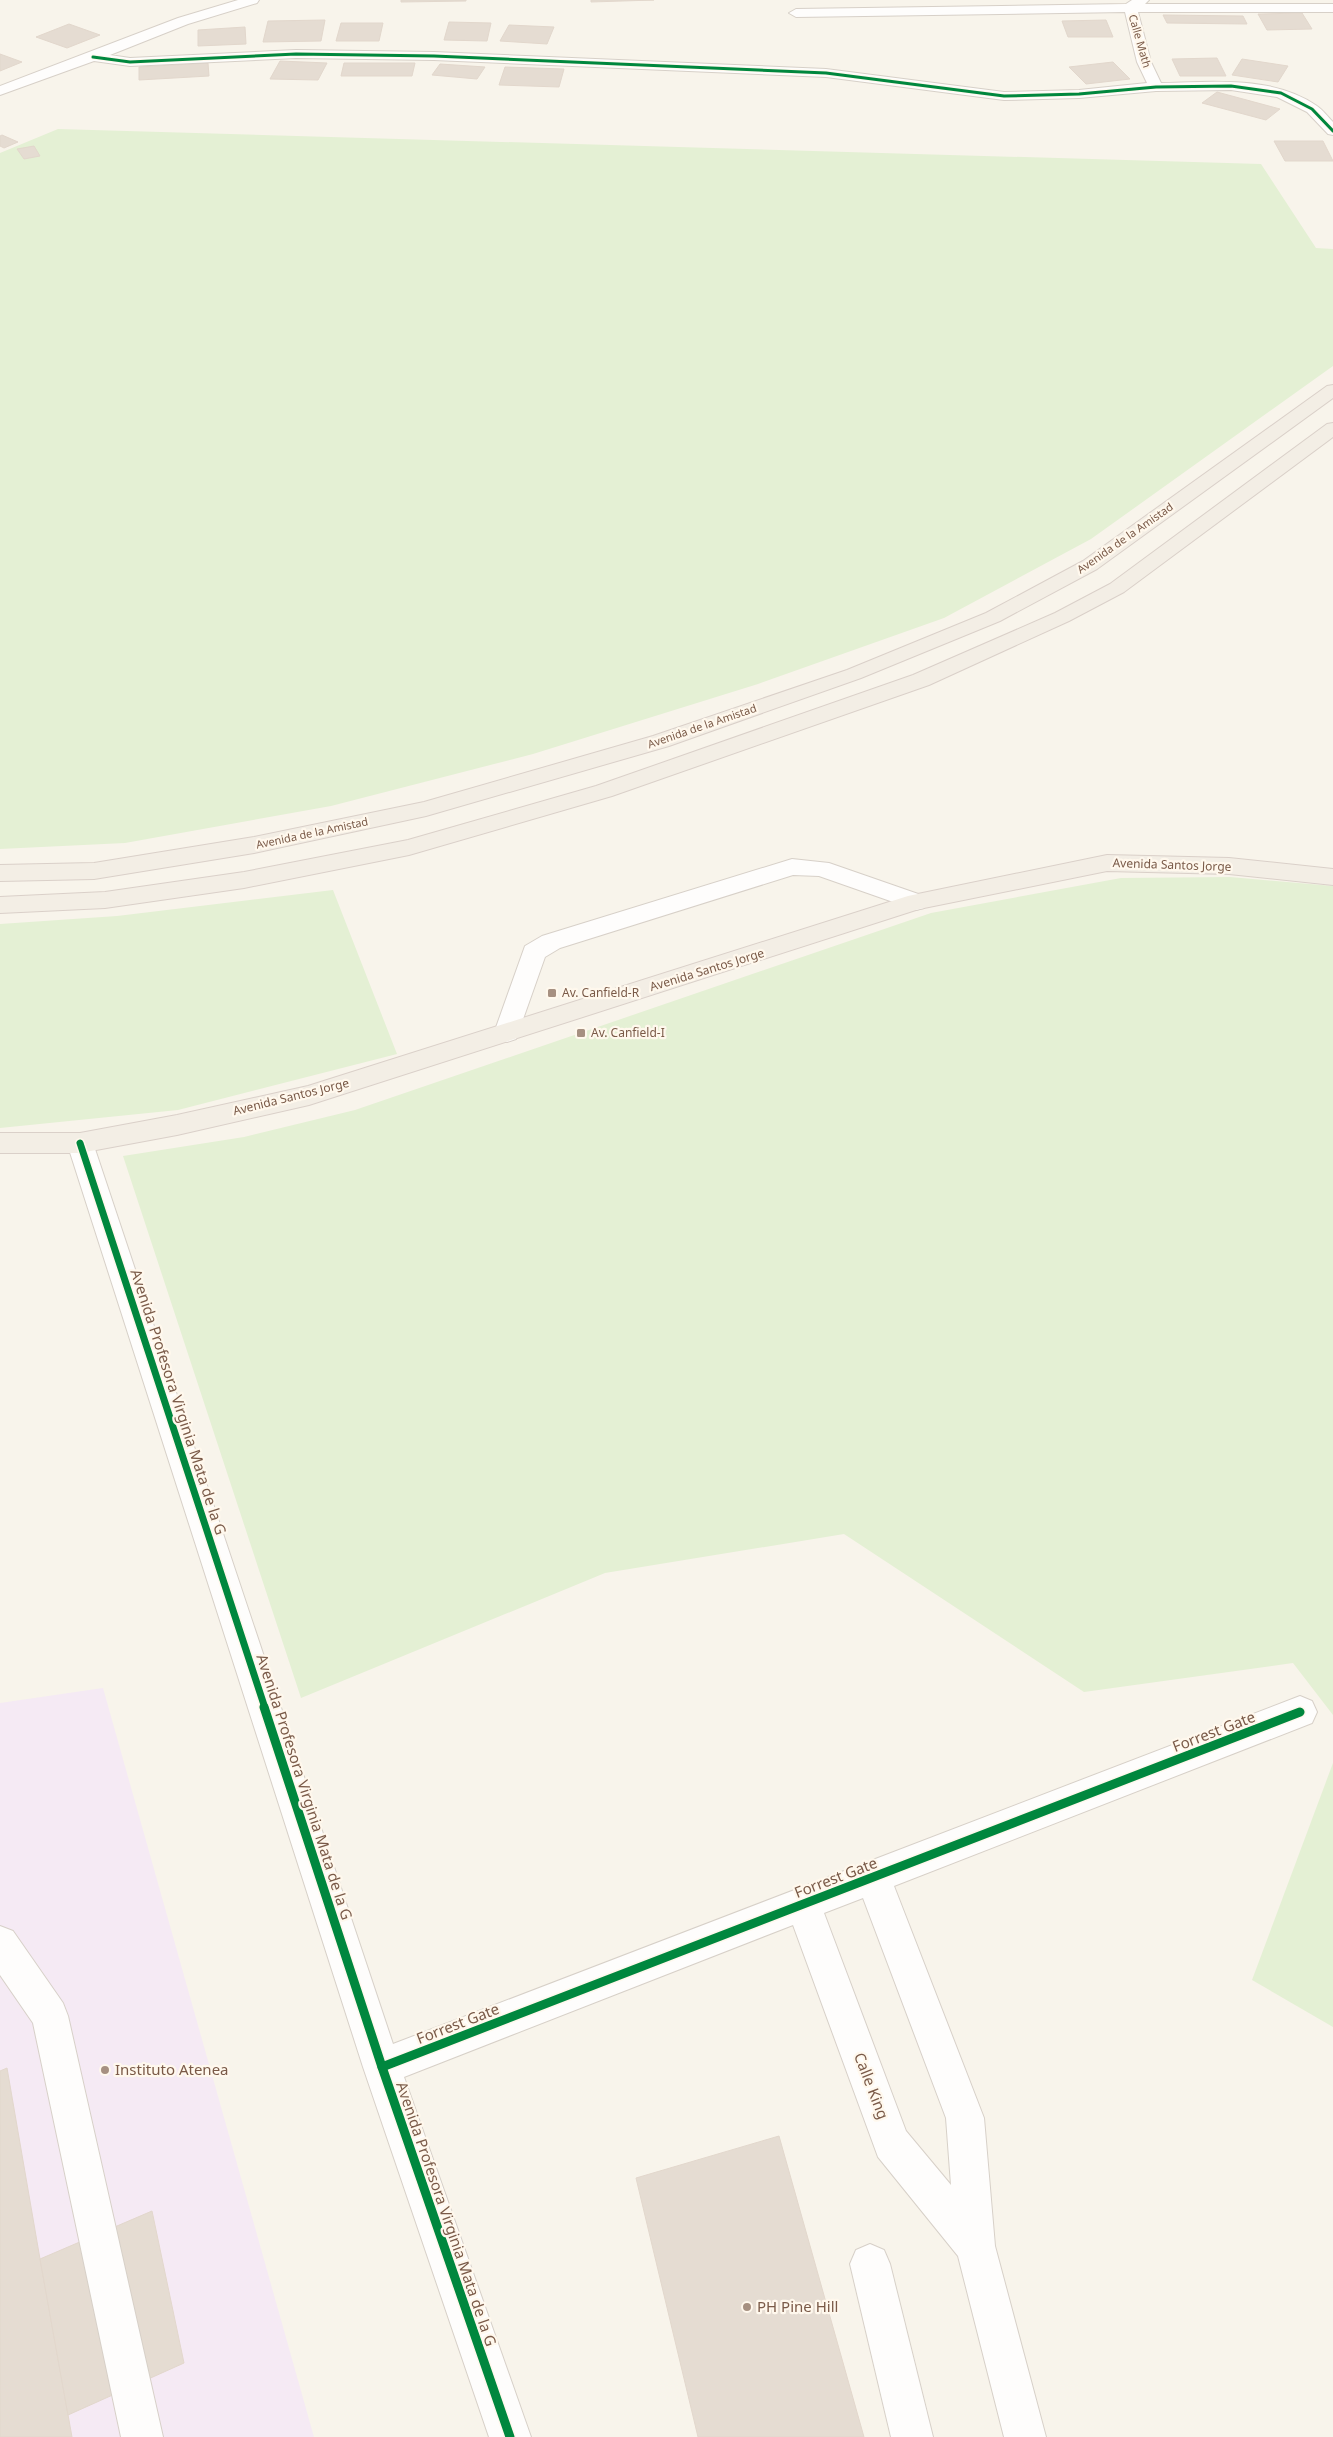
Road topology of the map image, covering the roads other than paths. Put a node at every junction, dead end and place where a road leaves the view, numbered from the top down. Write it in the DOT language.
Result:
graph roads {
  1 [pos="204,0"];
  2 [pos="246,1"];
  3 [pos="1136,4"];
  4 [pos="1333,8"];
  5 [pos="796,13"];
  6 [pos="93,58"];
  7 [pos="1156,87"];
  8 [pos="0,91"];
  9 [pos="1333,131"];
  10 [pos="1333,390"];
  11 [pos="1333,428"];
  12 [pos="0,873"];
  13 [pos="1333,877"];
  14 [pos="916,902"];
  15 [pos="0,905"];
  16 [pos="508,1033"];
  17 [pos="0,1143"];
  18 [pos="80,1143"];
  19 [pos="1300,1712"];
  20 [pos="873,1878"];
  21 [pos="803,1905"];
  22 [pos="0,1944"];
  23 [pos="382,2067"];
  24 [pos="974,2246"];
  25 [pos="870,2264"];
  26 [pos="142,2437"];
  27 [pos="510,2437"];
  28 [pos="912,2437"];
  29 [pos="1025,2437"];
  1 -- 2 [label="street"];
  2 -- 6 [label="street"];
  3 -- 4 [label="street"];
  3 -- 5 [label="street"];
  3 -- 7 [label="street, Calle Math"];
  6 -- 7 [label="street"];
  6 -- 8 [label="street"];
  7 -- 9 [label="street"];
  10 -- 12 [label="main road, Avenida de la Amistad"];
  11 -- 15 [label="main road"];
  13 -- 14 [label="main road, Avenida Santos Jorge"];
  14 -- 16 [label="main road, Avenida Santos Jorge"];
  14 -- 16 [label="street"];
  16 -- 18 [label="main road, Avenida Santos Jorge"];
  17 -- 18 [label="main road, Avenida Santos Jorge"];
  18 -- 23 [label="street, Avenida Profesora Virginia Mata de la G"];
  19 -- 20 [label="street, Forrest Gate"];
  20 -- 21 [label="street, Forrest Gate"];
  20 -- 24 [label="street, Calle King"];
  21 -- 23 [label="street, Forrest Gate"];
  21 -- 24 [label="street, Calle King"];
  22 -- 26 [label="street"];
  23 -- 27 [label="street, Avenida Profesora Virginia Mata de la G"];
  24 -- 29 [label="street, Calle King"];
  25 -- 28 [label="street"];
}
